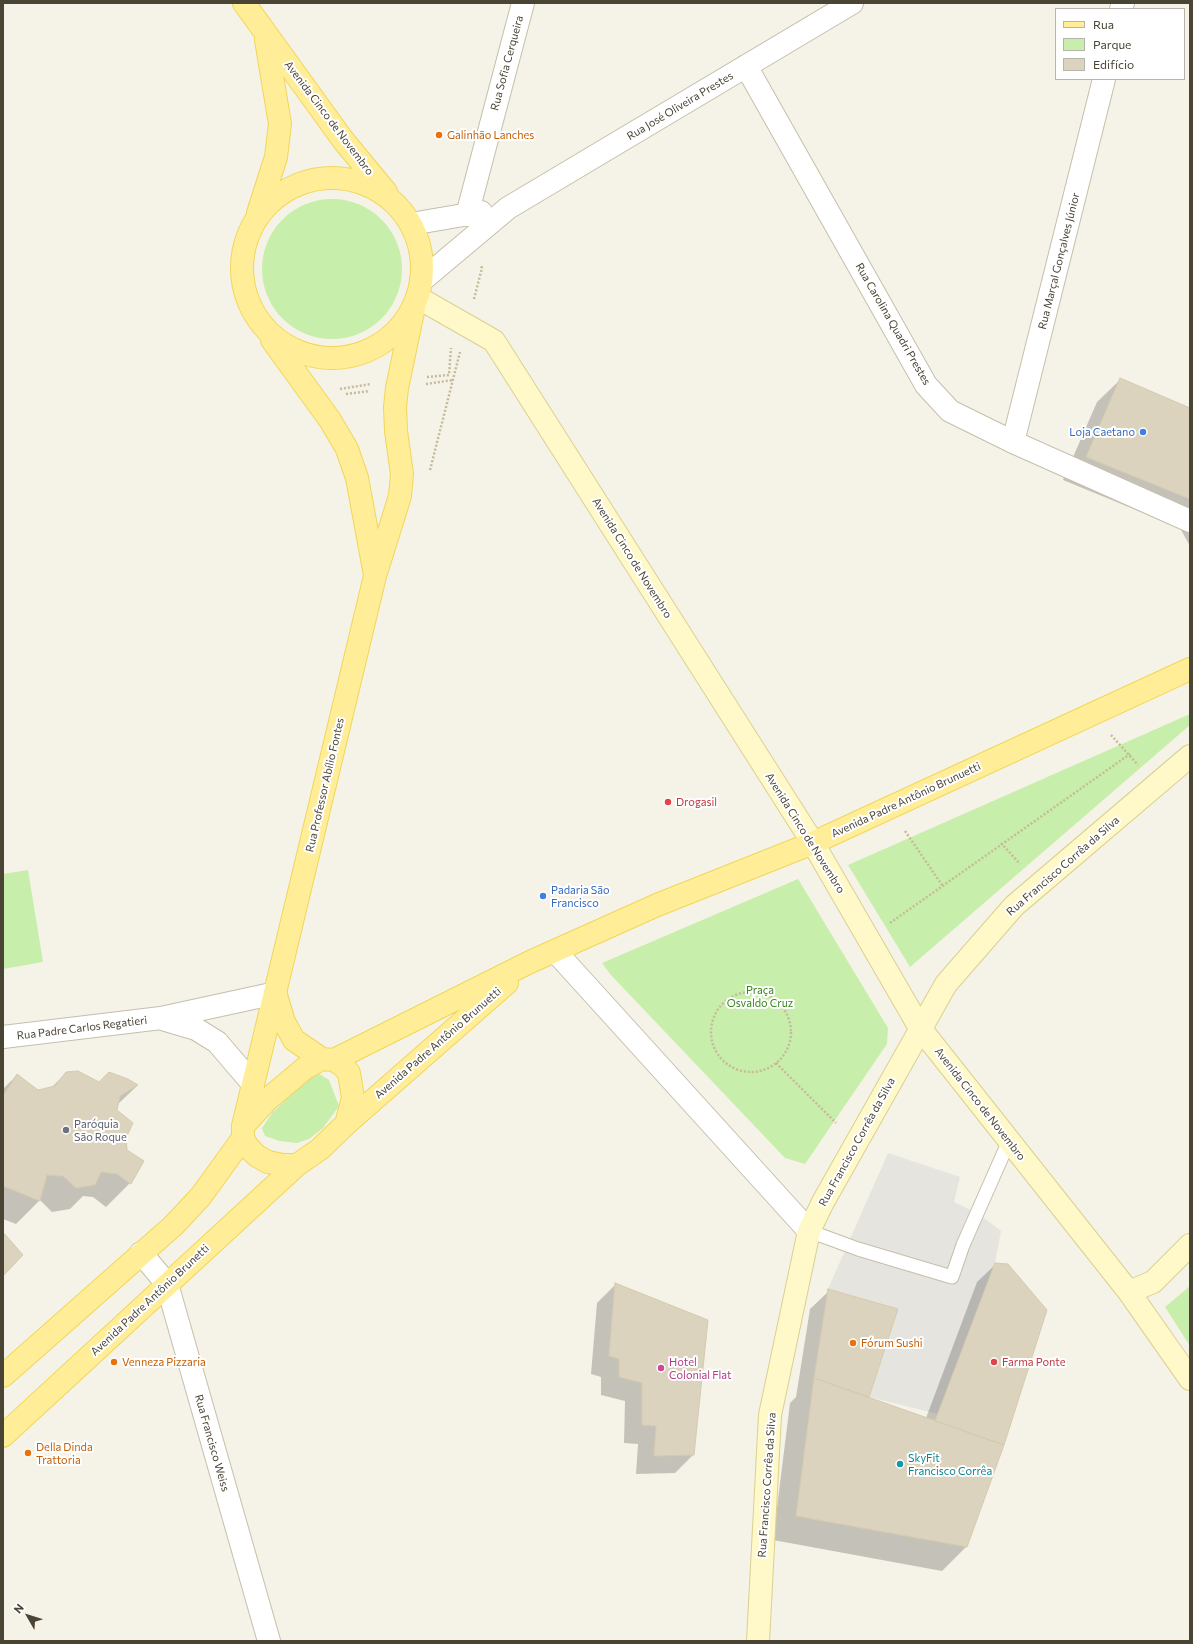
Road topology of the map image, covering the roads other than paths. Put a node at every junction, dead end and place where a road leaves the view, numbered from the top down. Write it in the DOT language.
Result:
graph roads {
  1 [pos="244,3"];
  2 [pos="523,3"];
  3 [pos="852,3"];
  4 [pos="265,35"];
  5 [pos="746,66"];
  6 [pos="1104,80"];
  7 [pos="393,201"];
  8 [pos="508,208"];
  9 [pos="467,215"];
  10 [pos="256,219"];
  11 [pos="411,224"];
  12 [pos="417,295"];
  13 [pos="262,325"];
  14 [pos="1013,442"];
  15 [pos="1190,521"];
  16 [pos="375,576"];
  17 [pos="1190,669"];
  18 [pos="1190,756"];
  19 [pos="813,843"];
  20 [pos="555,951"];
  21 [pos="530,962"];
  22 [pos="276,993"];
  23 [pos="160,1018"];
  24 [pos="920,1028"];
  25 [pos="3,1037"];
  26 [pos="328,1059"];
  27 [pos="253,1084"];
  28 [pos="346,1124"];
  29 [pos="243,1132"];
  30 [pos="1009,1141"];
  31 [pos="298,1166"];
  32 [pos="809,1231"];
  33 [pos="1190,1245"];
  34 [pos="141,1253"];
  35 [pos="167,1284"];
  36 [pos="1129,1292"];
  37 [pos="3,1376"];
  38 [pos="1190,1379"];
  39 [pos="3,1436"];
  40 [pos="269,1641"];
  41 [pos="758,1641"];
  1 -- 4 [label="main road, Avenida Cinco de Novembro"];
  2 -- 9 [label="street, Rua Sofia Cerqueira"];
  3 -- 5 [label="street, Rua José Oliveira Prestes"];
  4 -- 7 [label="main road, Avenida Cinco de Novembro"];
  4 -- 10 [label="main road, Avenida Cinco de Novembro"];
  5 -- 8 [label="street, Rua José Oliveira Prestes"];
  5 -- 14 [label="street, Rua Carolina Quadri Prestes"];
  6 -- 14 [label="street, Rua Marçal Gonçalves Júnior"];
  7 -- 10 [label="main road"];
  7 -- 11 [label="main road, Avenida Cinco de Novembro"];
  8 -- 9 [label="street"];
  8 -- 12 [label="street"];
  9 -- 11 [label="street"];
  10 -- 13 [label="main road"];
  11 -- 12 [label="main road, Rua Professor Abílio Fontes"];
  12 -- 13 [label="main road"];
  12 -- 16 [label="main road, Rua Professor Abílio Fontes"];
  12 -- 19 [label="main road, Avenida Cinco de Novembro"];
  13 -- 16 [label="main road, Rua Professor Abílio Fontes"];
  14 -- 15 [label="street, Rua Carolina Quadri Prestes"];
  16 -- 22 [label="main road, Rua Professor Abílio Fontes"];
  17 -- 19 [label="main road, Avenida Padre Antônio Brunuetti"];
  18 -- 24 [label="main road, Rua Francisco Corrêa da Silva"];
  19 -- 20 [label="main road, Avenida Padre Antônio Brunuetti"];
  19 -- 24 [label="main road, Avenida Cinco de Novembro"];
  20 -- 21 [label="main road, Avenida Padre Antônio Brunuetti"];
  20 -- 32 [label="street"];
  21 -- 26 [label="main road, Avenida Padre Antônio Brunuetti"];
  21 -- 28 [label="main road, Avenida Padre Antônio Brunuetti"];
  22 -- 23 [label="street, Rua Padre Carlos Regatieri"];
  22 -- 26 [label="main road, Rua Professor Abílio Fontes"];
  22 -- 27 [label="main road, Rua Professor Abílio Fontes"];
  23 -- 25 [label="street, Rua Padre Carlos Regatieri"];
  23 -- 27 [label="street"];
  24 -- 30 [label="main road, Avenida Cinco de Novembro"];
  24 -- 32 [label="main road, Rua Francisco Corrêa da Silva"];
  26 -- 28 [label="main road, Rua Professor Abílio Fontes"];
  26 -- 29 [label="main road, Avenida Padre Antônio Brunuetti"];
  27 -- 29 [label="main road, Rua Professor Abílio Fontes"];
  28 -- 31 [label="main road, Avenida Padre Antônio Brunuetti"];
  29 -- 31 [label="main road"];
  29 -- 34 [label="main road"];
  30 -- 32 [label="lane"];
  30 -- 36 [label="main road, Avenida Cinco de Novembro"];
  31 -- 35 [label="main road, Avenida Padre Antônio Brunetti"];
  32 -- 41 [label="main road, Rua Francisco Corrêa da Silva"];
  33 -- 36 [label="main road"];
  34 -- 35 [label="street, Rua Francisco Weiss"];
  34 -- 37 [label="main road"];
  35 -- 39 [label="main road, Avenida Padre Antônio Brunetti"];
  35 -- 40 [label="street, Rua Francisco Weiss"];
  36 -- 38 [label="main road, Avenida Cinco de Novembro"];
}
